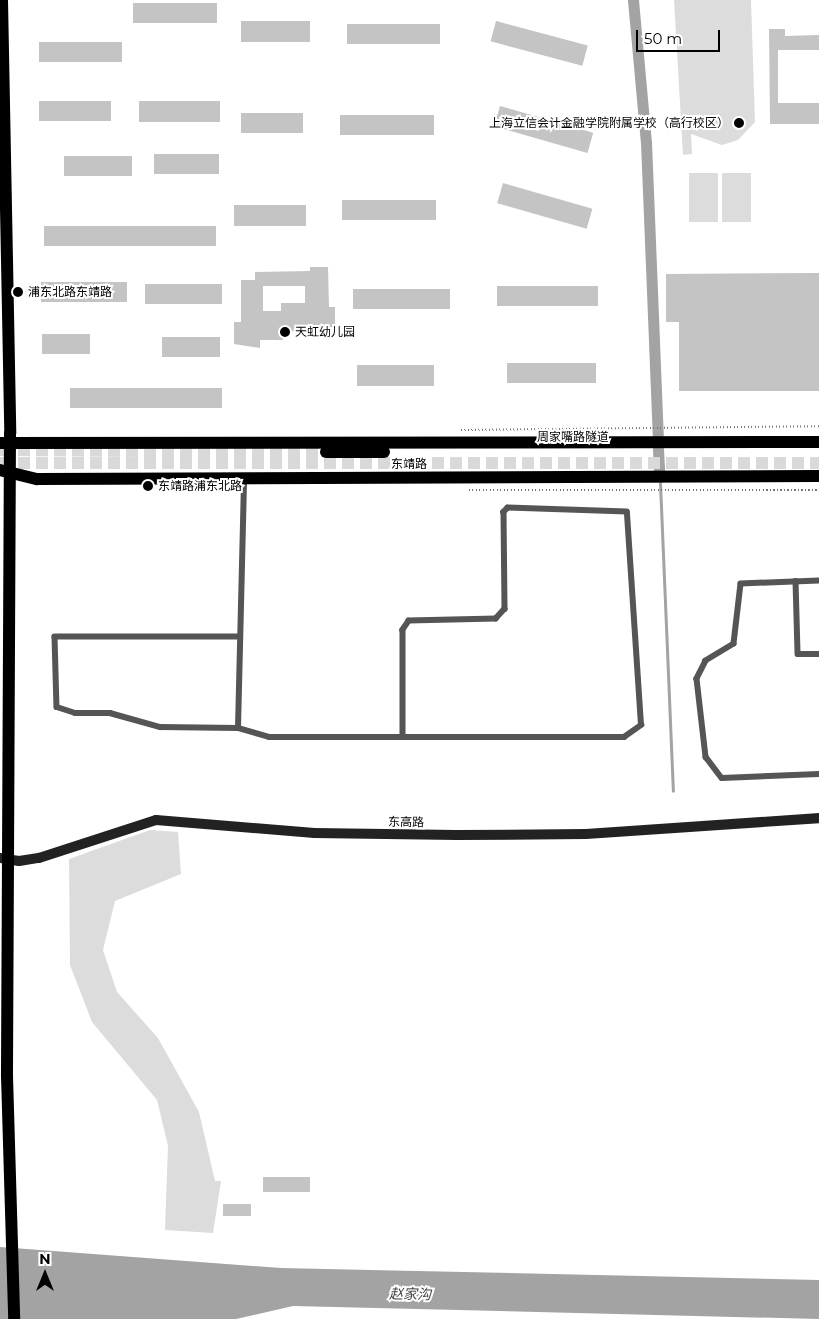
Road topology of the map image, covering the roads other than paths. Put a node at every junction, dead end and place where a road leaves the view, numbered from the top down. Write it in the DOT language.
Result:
graph roads {
  1 [pos="2,0"];
  2 [pos="819,442"];
  3 [pos="5,443"];
  4 [pos="819,447"];
  5 [pos="326,452"];
  6 [pos="5,471"];
  7 [pos="819,476"];
  8 [pos="244,478"];
  9 [pos="796,581"];
  10 [pos="819,581"];
  11 [pos="240,637"];
  12 [pos="819,654"];
  13 [pos="238,728"];
  14 [pos="403,737"];
  15 [pos="819,774"];
  16 [pos="819,818"];
  17 [pos="0,858"];
  18 [pos="14,1319"];
  1 -- 3 [label="main road"];
  2 -- 3 [label="main road, 东靖路"];
  3 -- 6 [label="main road"];
  4 -- 5 [label="main road, 周家嘴路隧道"];
  6 -- 8 [label="main road, 东靖路"];
  6 -- 18 [label="main road"];
  7 -- 8 [label="main road, 东靖路"];
  8 -- 11 [label="lane"];
  9 -- 10 [label="lane"];
  9 -- 12 [label="lane"];
  9 -- 15 [label="lane"];
  11 -- 13 [label="lane"];
  11 -- 13 [label="lane"];
  13 -- 14 [label="lane"];
  14 -- 14 [label="lane"];
  16 -- 17 [label="street, 东高路"];
}
